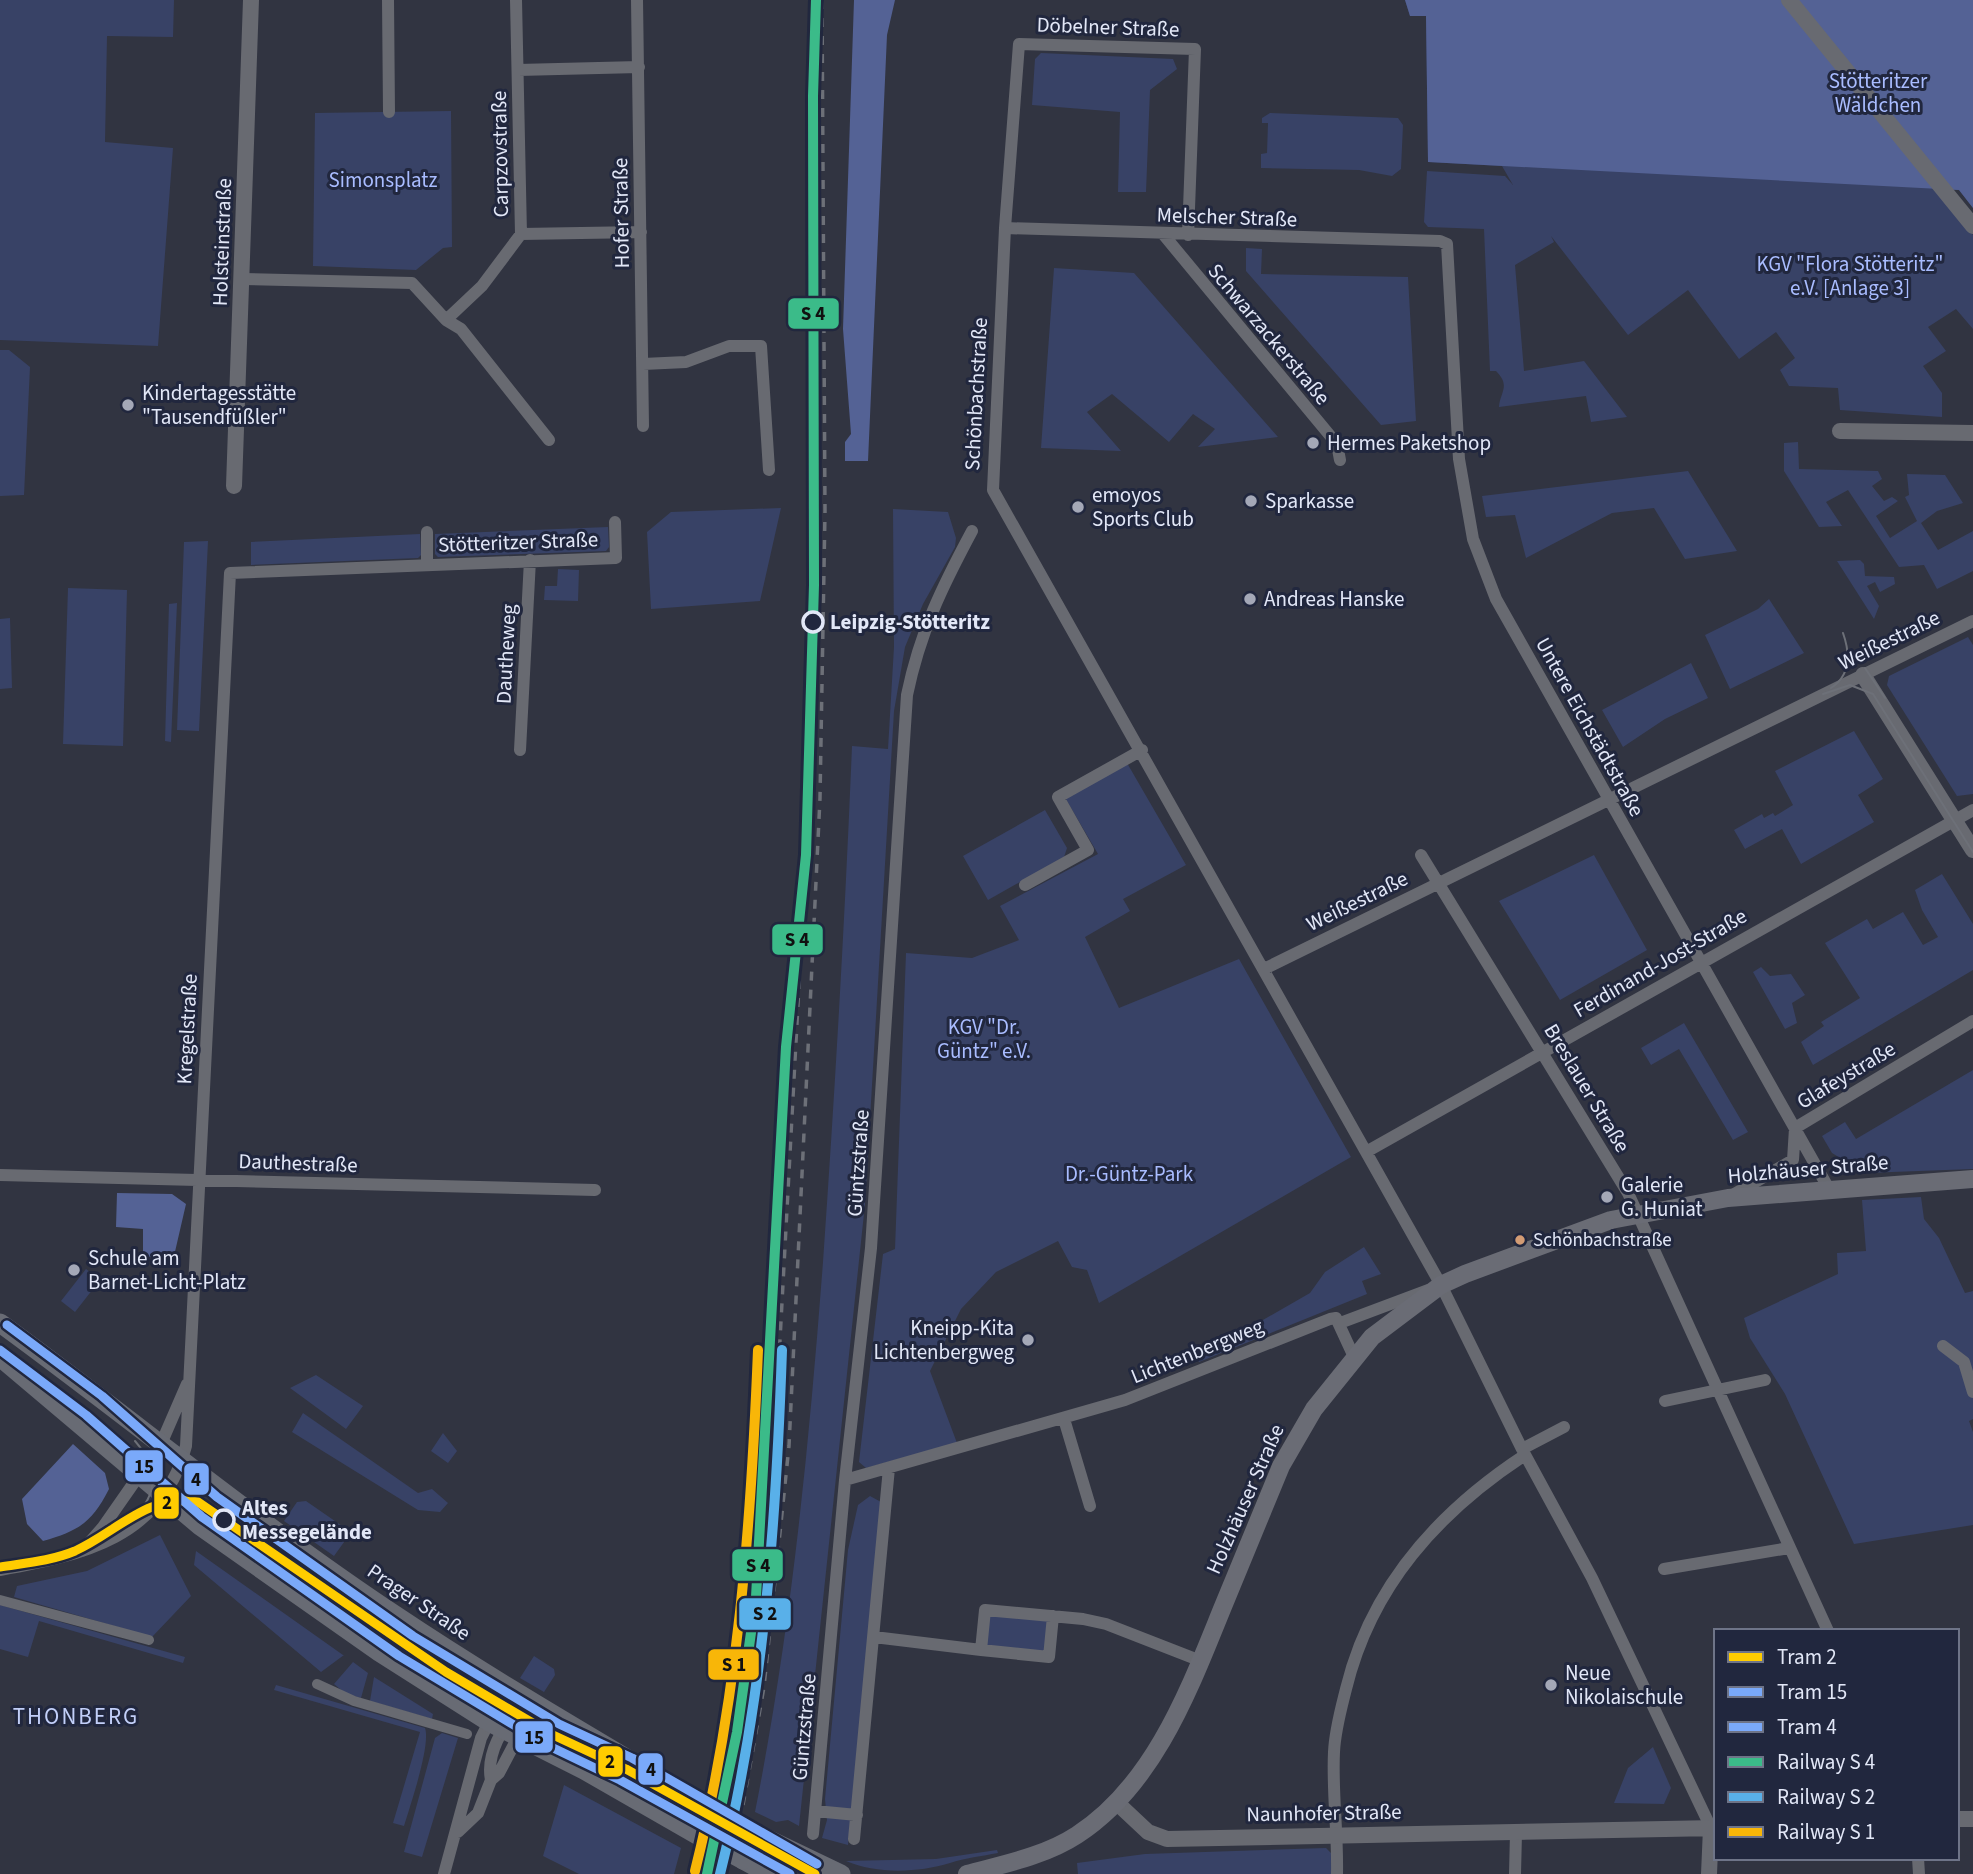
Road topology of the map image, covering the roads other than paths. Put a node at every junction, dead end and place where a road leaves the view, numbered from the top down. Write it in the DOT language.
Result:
graph roads {
  1 [pos="251,0"];
  2 [pos="388,0"];
  3 [pos="516,0"];
  4 [pos="637,0"];
  5 [pos="1789,0"];
  6 [pos="1018,44"];
  7 [pos="639,67"];
  8 [pos="518,70"];
  9 [pos="389,112"];
  10 [pos="1973,226"];
  11 [pos="1005,228"];
  12 [pos="641,232"];
  13 [pos="521,234"];
  14 [pos="1163,234"];
  15 [pos="1188,235"];
  16 [pos="1447,244"];
  17 [pos="242,279"];
  18 [pos="446,320"];
  19 [pos="643,364"];
  20 [pos="643,426"];
  21 [pos="1840,431"];
  22 [pos="1971,437"];
  23 [pos="549,440"];
  24 [pos="1340,460"];
  25 [pos="769,470"];
  26 [pos="234,486"];
  27 [pos="615,522"];
  28 [pos="972,531"];
  29 [pos="427,532"];
  30 [pos="530,560"];
  31 [pos="428,564"];
  32 [pos="230,573"];
  33 [pos="1973,621"];
  34 [pos="1863,674"];
  35 [pos="520,750"];
  36 [pos="1142,750"];
  37 [pos="1608,798"];
  38 [pos="1973,810"];
  39 [pos="1954,820"];
  40 [pos="1973,850"];
  41 [pos="1421,855"];
  42 [pos="1438,882"];
  43 [pos="1025,885"];
  44 [pos="1700,962"];
  45 [pos="1264,969"];
  46 [pos="1973,1021"];
  47 [pos="1543,1052"];
  48 [pos="1795,1128"];
  49 [pos="1366,1152"];
  50 [pos="0,1175"];
  51 [pos="198,1179"];
  52 [pos="1973,1179"];
  53 [pos="1829,1189"];
  54 [pos="596,1190"];
  55 [pos="1728,1198"];
  56 [pos="1638,1215"];
  57 [pos="1441,1285"];
  58 [pos="0,1323"];
  59 [pos="1340,1323"];
  60 [pos="1943,1346"];
  61 [pos="0,1357"];
  62 [pos="1354,1357"];
  63 [pos="1765,1380"];
  64 [pos="189,1381"];
  65 [pos="1719,1389"];
  66 [pos="1973,1392"];
  67 [pos="1665,1401"];
  68 [pos="1064,1419"];
  69 [pos="1564,1427"];
  70 [pos="160,1444"];
  71 [pos="1524,1452"];
  72 [pos="182,1463"];
  73 [pos="889,1468"];
  74 [pos="144,1469"];
  75 [pos="845,1480"];
  76 [pos="169,1491"];
  77 [pos="1090,1506"];
  78 [pos="1789,1548"];
  79 [pos="82,1551"];
  80 [pos="1664,1569"];
  81 [pos="0,1570"];
  82 [pos="0,1600"];
  83 [pos="1053,1616"];
  84 [pos="1827,1629"];
  85 [pos="874,1637"];
  86 [pos="149,1640"];
  87 [pos="981,1650"];
  88 [pos="1201,1661"];
  89 [pos="317,1684"];
  90 [pos="518,1695"];
  91 [pos="504,1729"];
  92 [pos="467,1734"];
  93 [pos="1116,1802"];
  94 [pos="816,1811"];
  95 [pos="857,1815"];
  96 [pos="1713,1828"];
  97 [pos="458,1832"];
  98 [pos="1516,1832"];
  99 [pos="813,1834"];
  100 [pos="1336,1835"];
  101 [pos="854,1839"];
  102 [pos="444,1874"];
  103 [pos="769,1874"];
  104 [pos="841,1874"];
  105 [pos="967,1874"];
  106 [pos="1337,1874"];
  107 [pos="1515,1874"];
  108 [pos="1709,1874"];
  1 -- 17 [label="street, Holsteinstraße"];
  2 -- 9 [label="street"];
  3 -- 8 [label="street, Carpzovstraße"];
  4 -- 7 [label="street, Hofer Straße"];
  5 -- 10 [label="street"];
  6 -- 11 [label="street, Schönbachstraße"];
  6 -- 15 [label="street, Döbelner Straße"];
  7 -- 8 [label="street"];
  7 -- 12 [label="street, Hofer Straße"];
  8 -- 13 [label="street, Carpzovstraße"];
  11 -- 14 [label="street, Melscher Straße"];
  11 -- 36 [label="street, Schönbachstraße"];
  12 -- 13 [label="street"];
  12 -- 19 [label="street, Hofer Straße"];
  13 -- 18 [label="street, Carpzovstraße"];
  14 -- 15 [label="street, Melscher Straße"];
  14 -- 24 [label="street, Schwarzackerstraße"];
  15 -- 16 [label="street, Melscher Straße"];
  16 -- 37 [label="street, Untere Eichstädtstraße"];
  17 -- 18 [label="street"];
  17 -- 26 [label="street, Holsteinstraße"];
  18 -- 23 [label="street"];
  19 -- 20 [label="street, Hofer Straße"];
  19 -- 25 [label="street"];
  21 -- 22 [label="street"];
  27 -- 30 [label="street, Stötteritzer Straße"];
  28 -- 75 [label="street, Güntzstraße"];
  29 -- 31 [label="street, Stötteritzer Straße"];
  30 -- 31 [label="street, Stötteritzer Straße"];
  30 -- 35 [label="street, Dautheweg"];
  31 -- 32 [label="street, Stötteritzer Straße"];
  32 -- 51 [label="street, Kregelstraße"];
  33 -- 34 [label="street, Weißestraße"];
  34 -- 37 [label="street, Weißestraße"];
  34 -- 39 [label="street"];
  36 -- 43 [label="street"];
  36 -- 45 [label="street, Schönbachstraße"];
  37 -- 42 [label="street, Weißestraße"];
  37 -- 44 [label="street, Untere Eichstädtstraße"];
  38 -- 39 [label="street, Ferdinand-Jost-Straße"];
  39 -- 40 [label="street"];
  39 -- 44 [label="street, Ferdinand-Jost-Straße"];
  41 -- 42 [label="street, Breslauer Straße"];
  42 -- 45 [label="street, Weißestraße"];
  42 -- 47 [label="street, Breslauer Straße"];
  44 -- 47 [label="street, Ferdinand-Jost-Straße"];
  44 -- 48 [label="street, Untere Eichstädtstraße"];
  45 -- 49 [label="street, Schönbachstraße"];
  46 -- 48 [label="street, Glafeystraße"];
  47 -- 49 [label="street, Ferdinand-Jost-Straße"];
  47 -- 56 [label="street, Breslauer Straße"];
  48 -- 53 [label="street, Untere Eichstädtstraße"];
  48 -- 55 [label="street, Glafeystraße"];
  49 -- 57 [label="street, Schönbachstraße"];
  50 -- 51 [label="street, Dauthestraße"];
  51 -- 54 [label="street, Dauthestraße"];
  51 -- 64 [label="street, Kregelstraße"];
  52 -- 53 [label="main road, Holzhäuser Straße"];
  53 -- 55 [label="main road, Holzhäuser Straße"];
  55 -- 56 [label="main road, Holzhäuser Straße"];
  56 -- 57 [label="main road, Holzhäuser Straße"];
  56 -- 65 [label="street, Breslauer Straße"];
  57 -- 59 [label="street, Lichtenbergweg"];
  57 -- 62 [label="main road, Holzhäuser Straße"];
  57 -- 71 [label="street, Schönbachstraße"];
  58 -- 70 [label="main road, Prager Straße"];
  59 -- 62 [label="street"];
  59 -- 68 [label="street, Lichtenbergweg"];
  60 -- 66 [label="street"];
  61 -- 74 [label="main road"];
  62 -- 88 [label="main road, Holzhäuser Straße"];
  63 -- 65 [label="street"];
  64 -- 70 [label="street"];
  64 -- 72 [label="street, Kregelstraße"];
  65 -- 67 [label="street"];
  65 -- 78 [label="street, Breslauer Straße"];
  68 -- 73 [label="street, Lichtenbergweg"];
  68 -- 77 [label="street"];
  69 -- 71 [label="street"];
  70 -- 72 [label="main road, Prager Straße"];
  70 -- 74 [label="street"];
  71 -- 96 [label="street, Schönbachstraße"];
  71 -- 100 [label="street"];
  72 -- 76 [label="street, Kregelstraße"];
  72 -- 90 [label="main road, Prager Straße"];
  73 -- 75 [label="street, Lichtenbergweg"];
  73 -- 85 [label="street"];
  74 -- 76 [label="main road"];
  74 -- 79 [label="street"];
  75 -- 94 [label="street, Güntzstraße"];
  76 -- 79 [label="street"];
  76 -- 91 [label="main road"];
  78 -- 80 [label="street"];
  78 -- 84 [label="street, Breslauer Straße"];
  79 -- 81 [label="street"];
  82 -- 86 [label="street"];
  83 -- 87 [label="street"];
  83 -- 87 [label="street"];
  83 -- 88 [label="street"];
  85 -- 87 [label="street"];
  85 -- 95 [label="street"];
  88 -- 93 [label="main road, Holzhäuser Straße"];
  89 -- 92 [label="street"];
  90 -- 91 [label="street"];
  90 -- 104 [label="main road, Prager Straße, bridge"];
  91 -- 97 [label="street"];
  91 -- 97 [label="street"];
  91 -- 103 [label="main road, bridge"];
  93 -- 100 [label="street, Naunhofer Straße"];
  93 -- 105 [label="main road"];
  94 -- 95 [label="street, Güntzstraße"];
  94 -- 99 [label="street, Güntzstraße"];
  95 -- 101 [label="street"];
  96 -- 98 [label="street, Naunhofer Straße"];
  96 -- 108 [label="street, Schönbachstraße"];
  97 -- 102 [label="street"];
  98 -- 100 [label="street, Naunhofer Straße"];
  98 -- 107 [label="street"];
  100 -- 106 [label="street"];
}
